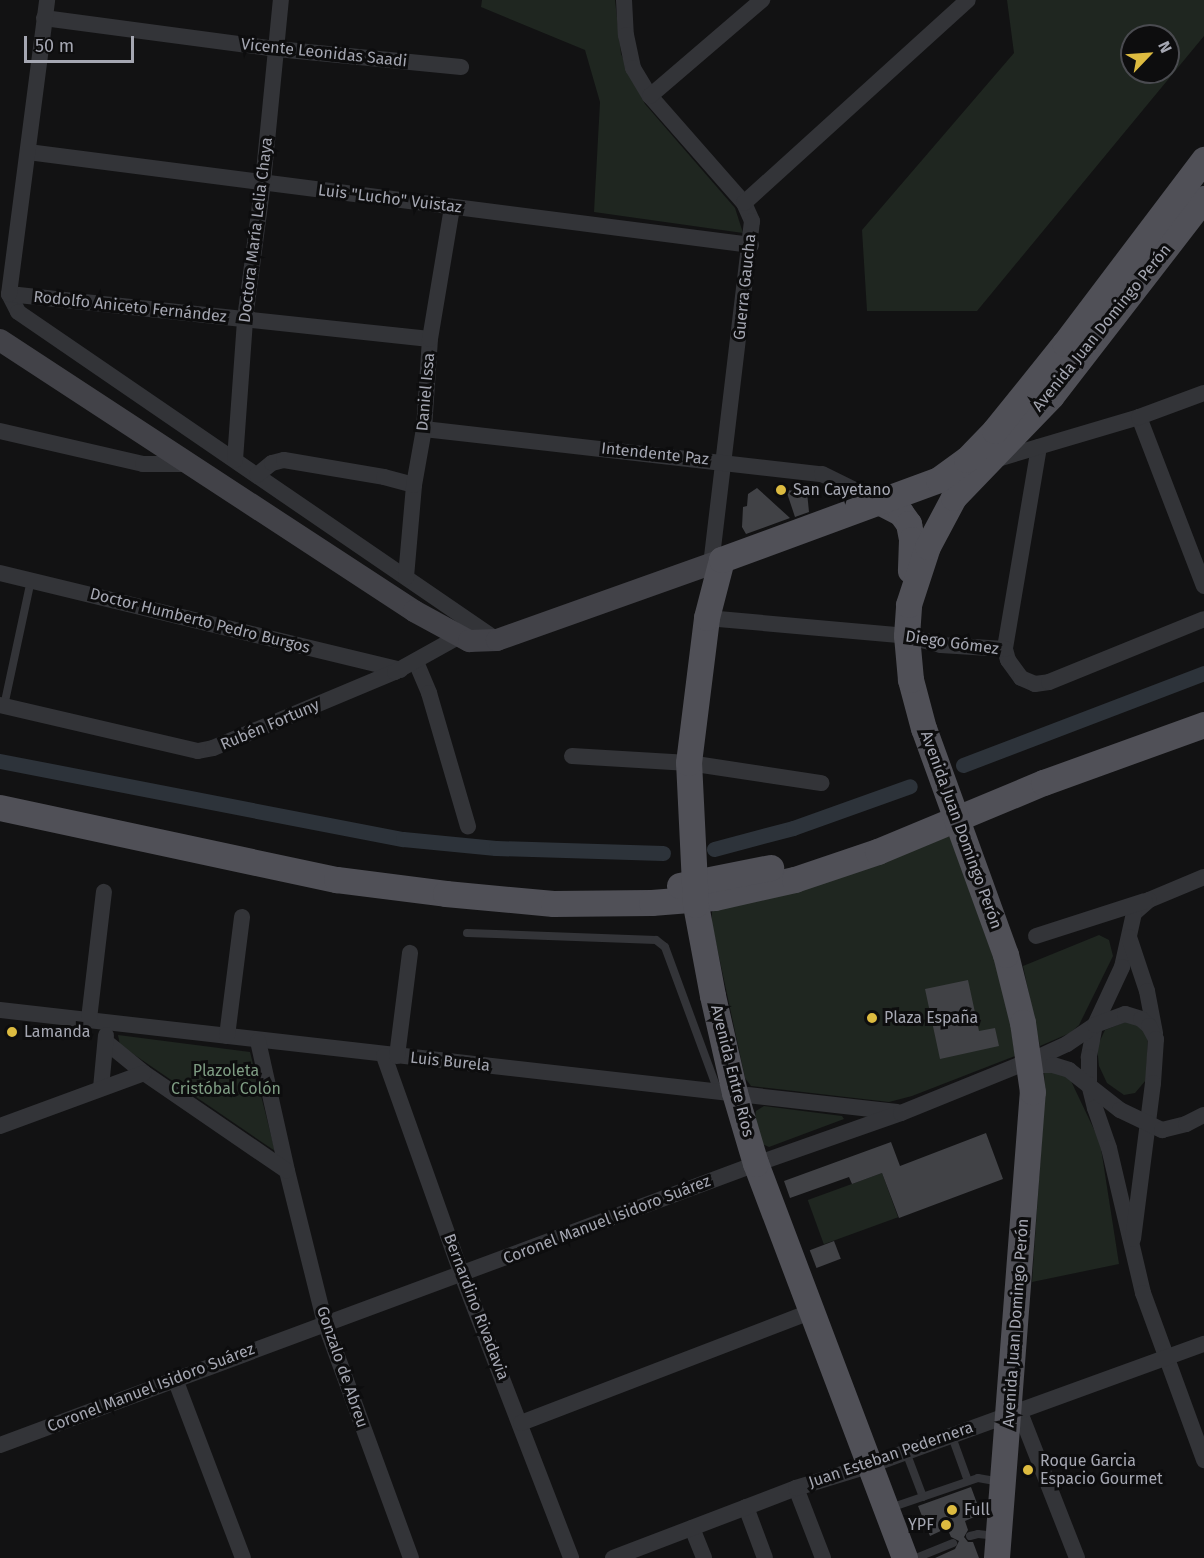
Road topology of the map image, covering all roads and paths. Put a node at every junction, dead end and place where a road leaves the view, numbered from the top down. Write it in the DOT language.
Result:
graph roads {
  1 [pos="47,0"];
  2 [pos="281,0"];
  3 [pos="624,0"];
  4 [pos="762,0"];
  5 [pos="968,0"];
  6 [pos="44,18"];
  7 [pos="277,49"];
  8 [pos="462,67"];
  9 [pos="650,96"];
  10 [pos="28,152"];
  11 [pos="1204,160"];
  12 [pos="263,182"];
  13 [pos="1204,199"];
  14 [pos="744,203"];
  15 [pos="452,207"];
  16 [pos="751,245"];
  17 [pos="9,294"];
  18 [pos="245,318"];
  19 [pos="430,339"];
  20 [pos="0,340"];
  21 [pos="1204,393"];
  22 [pos="1139,417"];
  23 [pos="424,429"];
  24 [pos="0,431"];
  25 [pos="1039,447"];
  26 [pos="235,460"];
  27 [pos="724,462"];
  28 [pos="988,462"];
  29 [pos="188,464"];
  30 [pos="257,475"];
  31 [pos="414,484"];
  32 [pos="879,502"];
  33 [pos="716,562"];
  34 [pos="0,573"];
  35 [pos="406,577"];
  36 [pos="31,580"];
  37 [pos="1204,586"];
  38 [pos="909,605"];
  39 [pos="707,618"];
  40 [pos="1204,619"];
  41 [pos="908,636"];
  42 [pos="458,637"];
  43 [pos="497,640"];
  44 [pos="1005,649"];
  45 [pos="416,662"];
  46 [pos="400,670"];
  47 [pos="2,706"];
  48 [pos="1204,717"];
  49 [pos="1204,725"];
  50 [pos="572,756"];
  51 [pos="689,763"];
  52 [pos="822,783"];
  53 [pos="1,806"];
  54 [pos="955,812"];
  55 [pos="468,826"];
  56 [pos="1204,877"];
  57 [pos="104,892"];
  58 [pos="696,892"];
  59 [pos="1149,900"];
  60 [pos="242,917"];
  61 [pos="467,933"];
  62 [pos="1128,933"];
  63 [pos="1036,936"];
  64 [pos="410,953"];
  65 [pos="0,1011"];
  66 [pos="89,1019"];
  67 [pos="106,1022"];
  68 [pos="1095,1025"];
  69 [pos="226,1036"];
  70 [pos="1156,1039"];
  71 [pos="258,1041"];
  72 [pos="106,1042"];
  73 [pos="391,1056"];
  74 [pos="1019,1065"];
  75 [pos="144,1073"];
  76 [pos="1089,1084"];
  77 [pos="101,1088"];
  78 [pos="726,1092"];
  79 [pos="901,1113"];
  80 [pos="1204,1115"];
  81 [pos="1148,1125"];
  82 [pos="0,1126"];
  83 [pos="756,1164"];
  84 [pos="286,1171"];
  85 [pos="1131,1250"];
  86 [pos="462,1275"];
  87 [pos="813,1311"];
  88 [pos="325,1323"];
  89 [pos="1204,1344"];
  90 [pos="1166,1357"];
  91 [pos="175,1379"];
  92 [pos="1014,1411"];
  93 [pos="521,1423"];
  94 [pos="951,1434"];
  95 [pos="0,1445"];
  96 [pos="906,1452"];
  97 [pos="1204,1460"];
  98 [pos="868,1466"];
  99 [pos="968,1481"];
  100 [pos="1003,1483"];
  101 [pos="796,1488"];
  102 [pos="923,1497"];
  103 [pos="746,1507"];
  104 [pos="887,1509"];
  105 [pos="693,1528"];
  106 [pos="970,1536"];
  107 [pos="953,1544"];
  108 [pos="998,1547"];
  109 [pos="647,1552"];
  110 [pos="243,1558"];
  111 [pos="411,1558"];
  112 [pos="571,1558"];
  113 [pos="613,1558"];
  114 [pos="704,1558"];
  115 [pos="765,1558"];
  116 [pos="823,1558"];
  117 [pos="905,1558"];
  118 [pos="916,1558"];
  119 [pos="1077,1558"];
  1 -- 6 [label="street"];
  2 -- 7 [label="street, Doctora María Lelia Chaya"];
  3 -- 9 [label="street"];
  4 -- 9 [label="street"];
  5 -- 14 [label="street"];
  6 -- 7 [label="street, Vicente Leonidas Saadi"];
  6 -- 10 [label="street"];
  7 -- 8 [label="street, Vicente Leonidas Saadi"];
  7 -- 12 [label="street, Doctora María Lelia Chaya"];
  9 -- 14 [label="street"];
  10 -- 12 [label="street, Luis \"Lucho\" Vuistaz"];
  10 -- 17 [label="street"];
  11 -- 32 [label="main road, Avenida Juan Domingo Perón"];
  12 -- 15 [label="street, Luis \"Lucho\" Vuistaz"];
  12 -- 18 [label="street, Doctora María Lelia Chaya"];
  13 -- 28 [label="main road, Avenida Juan Domingo Perón"];
  14 -- 16 [label="street, Guerra Gaucha"];
  15 -- 16 [label="street, Luis \"Lucho\" Vuistaz"];
  15 -- 19 [label="street, Daniel Issa"];
  16 -- 27 [label="street, Guerra Gaucha"];
  17 -- 18 [label="street, Rodolfo Aniceto Fernández"];
  17 -- 26 [label="street"];
  18 -- 19 [label="street, Rodolfo Aniceto Fernández"];
  18 -- 26 [label="street, Doctora María Lelia Chaya"];
  19 -- 23 [label="street, Daniel Issa"];
  20 -- 29 [label="main road"];
  21 -- 22 [label="street"];
  22 -- 25 [label="street"];
  22 -- 37 [label="street"];
  23 -- 27 [label="street, Intendente Paz"];
  23 -- 31 [label="street, Daniel Issa"];
  24 -- 29 [label="street"];
  25 -- 28 [label="street"];
  25 -- 44 [label="street"];
  26 -- 30 [label="street"];
  27 -- 32 [label="street, Intendente Paz"];
  27 -- 33 [label="street, Guerra Gaucha"];
  28 -- 38 [label="main road, Avenida Juan Domingo Perón"];
  29 -- 42 [label="main road"];
  30 -- 31 [label="street"];
  30 -- 35 [label="street"];
  31 -- 35 [label="street, Daniel Issa"];
  32 -- 33 [label="main road, Avenida Juan Domingo Perón"];
  32 -- 38 [label="main road"];
  33 -- 39 [label="main road, Avenida Entre Ríos"];
  33 -- 43 [label="main road"];
  34 -- 36 [label="street, Doctor Humberto Pedro Burgos"];
  35 -- 43 [label="street"];
  36 -- 46 [label="street, Doctor Humberto Pedro Burgos"];
  36 -- 47 [label="lane"];
  38 -- 41 [label="main road, Avenida Juan Domingo Perón"];
  39 -- 41 [label="street, Diego Gómez"];
  39 -- 51 [label="main road, Avenida Entre Ríos"];
  40 -- 44 [label="street, Diego Gómez"];
  41 -- 44 [label="street, Diego Gómez"];
  41 -- 54 [label="main road, Avenida Juan Domingo Perón"];
  42 -- 43 [label="main road"];
  42 -- 45 [label="street, Rubén Fortuny"];
  45 -- 46 [label="street, Rubén Fortuny"];
  45 -- 55 [label="street"];
  46 -- 47 [label="street, Rubén Fortuny"];
  48 -- 54 [label="main road"];
  49 -- 54 [label="main road"];
  50 -- 51 [label="street"];
  51 -- 52 [label="street"];
  51 -- 58 [label="main road, Avenida Entre Ríos"];
  53 -- 58 [label="main road"];
  54 -- 58 [label="main road"];
  54 -- 92 [label="main road, Avenida Juan Domingo Perón, bridge"];
  56 -- 59 [label="street"];
  57 -- 66 [label="street"];
  58 -- 78 [label="main road, Avenida Entre Ríos"];
  59 -- 62 [label="street"];
  59 -- 63 [label="street"];
  60 -- 69 [label="street"];
  61 -- 78 [label="lane"];
  62 -- 68 [label="street"];
  62 -- 70 [label="street"];
  64 -- 73 [label="street, Bernardino Rivadavia"];
  65 -- 66 [label="street, Luis Burela"];
  66 -- 67 [label="street, Luis Burela"];
  67 -- 69 [label="street, Luis Burela"];
  67 -- 72 [label="street"];
  68 -- 70 [label="street"];
  68 -- 74 [label="street"];
  68 -- 76 [label="street"];
  69 -- 71 [label="street, Luis Burela"];
  70 -- 81 [label="street"];
  71 -- 73 [label="street, Luis Burela"];
  71 -- 84 [label="street, Gonzalo de Abreu"];
  72 -- 75 [label="street"];
  72 -- 77 [label="street"];
  73 -- 78 [label="street, Luis Burela"];
  73 -- 86 [label="street, Bernardino Rivadavia"];
  74 -- 76 [label="street, Coronel Manuel Isidoro Suárez"];
  74 -- 79 [label="street, Coronel Manuel Isidoro Suárez"];
  75 -- 77 [label="street"];
  75 -- 84 [label="street"];
  76 -- 81 [label="street, Coronel Manuel Isidoro Suárez"];
  76 -- 85 [label="street"];
  77 -- 82 [label="street"];
  78 -- 79 [label="street, Luis Burela"];
  78 -- 83 [label="main road, Avenida Entre Ríos"];
  79 -- 83 [label="street, Coronel Manuel Isidoro Suárez"];
  80 -- 81 [label="street, Coronel Manuel Isidoro Suárez"];
  81 -- 85 [label="street"];
  83 -- 86 [label="street, Coronel Manuel Isidoro Suárez"];
  83 -- 87 [label="main road, Avenida Entre Ríos"];
  84 -- 88 [label="street, Gonzalo de Abreu"];
  85 -- 90 [label="street"];
  86 -- 88 [label="street, Coronel Manuel Isidoro Suárez"];
  86 -- 93 [label="street, Bernardino Rivadavia"];
  87 -- 93 [label="street"];
  87 -- 98 [label="main road, Avenida Entre Ríos"];
  88 -- 91 [label="street, Coronel Manuel Isidoro Suárez"];
  88 -- 111 [label="street, Gonzalo de Abreu"];
  89 -- 90 [label="street, Juan Esteban Pedernera"];
  90 -- 92 [label="street, Juan Esteban Pedernera"];
  90 -- 97 [label="street"];
  91 -- 95 [label="street, Coronel Manuel Isidoro Suárez"];
  91 -- 110 [label="street"];
  92 -- 94 [label="street, Juan Esteban Pedernera"];
  92 -- 100 [label="main road, Avenida Juan Domingo Perón"];
  92 -- 119 [label="street"];
  93 -- 112 [label="street, Bernardino Rivadavia"];
  94 -- 96 [label="street, Juan Esteban Pedernera"];
  94 -- 99 [label="lane"];
  96 -- 98 [label="street, Juan Esteban Pedernera"];
  96 -- 102 [label="lane"];
  98 -- 101 [label="street, Juan Esteban Pedernera"];
  98 -- 104 [label="main road, Avenida Entre Ríos"];
  99 -- 100 [label="lane"];
  99 -- 102 [label="lane"];
  100 -- 108 [label="main road, Avenida Juan Domingo Perón"];
  101 -- 103 [label="street, Juan Esteban Pedernera"];
  101 -- 116 [label="street"];
  102 -- 104 [label="lane"];
  103 -- 105 [label="street, Juan Esteban Pedernera"];
  103 -- 115 [label="street"];
  104 -- 117 [label="main road, Avenida Entre Ríos"];
  105 -- 109 [label="street, Juan Esteban Pedernera"];
  105 -- 114 [label="street"];
  106 -- 108 [label="lane"];
  107 -- 118 [label="lane"];
  109 -- 113 [label="street, Juan Esteban Pedernera"];
}
